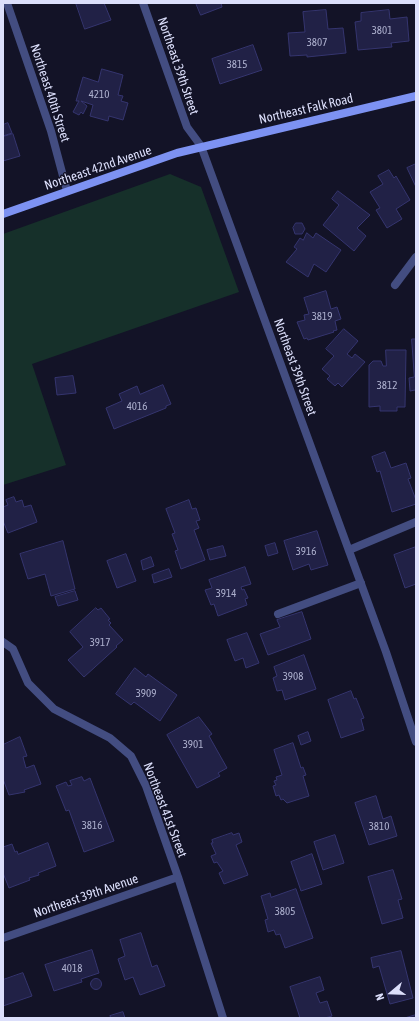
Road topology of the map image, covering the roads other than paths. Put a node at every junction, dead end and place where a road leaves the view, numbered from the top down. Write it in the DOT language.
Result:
graph roads {
  1 [pos="7,3"];
  2 [pos="144,3"];
  3 [pos="416,96"];
  4 [pos="201,146"];
  5 [pos="68,191"];
  6 [pos="3,214"];
  7 [pos="416,256"];
  8 [pos="395,285"];
  9 [pos="416,522"];
  10 [pos="349,550"];
  11 [pos="361,583"];
  12 [pos="278,614"];
  13 [pos="3,642"];
  14 [pos="416,742"];
  15 [pos="178,877"];
  16 [pos="3,938"];
  17 [pos="223,1018"];
  1 -- 5 [label="street, Northeast 40th Street"];
  2 -- 4 [label="street, Northeast 39th Street"];
  3 -- 4 [label="street, Northeast Falk Road"];
  4 -- 5 [label="street, Northeast 42nd Avenue"];
  4 -- 10 [label="street, Northeast 39th Street"];
  5 -- 6 [label="street, Northeast 42nd Avenue"];
  7 -- 8 [label="street"];
  9 -- 10 [label="street"];
  10 -- 11 [label="street, Northeast 39th Street"];
  11 -- 12 [label="street"];
  11 -- 14 [label="street, Northeast 39th Street"];
  13 -- 15 [label="street, Northeast 41st Street"];
  15 -- 16 [label="street, Northeast 39th Avenue"];
  15 -- 17 [label="street, Northeast 41st Street"];
}
